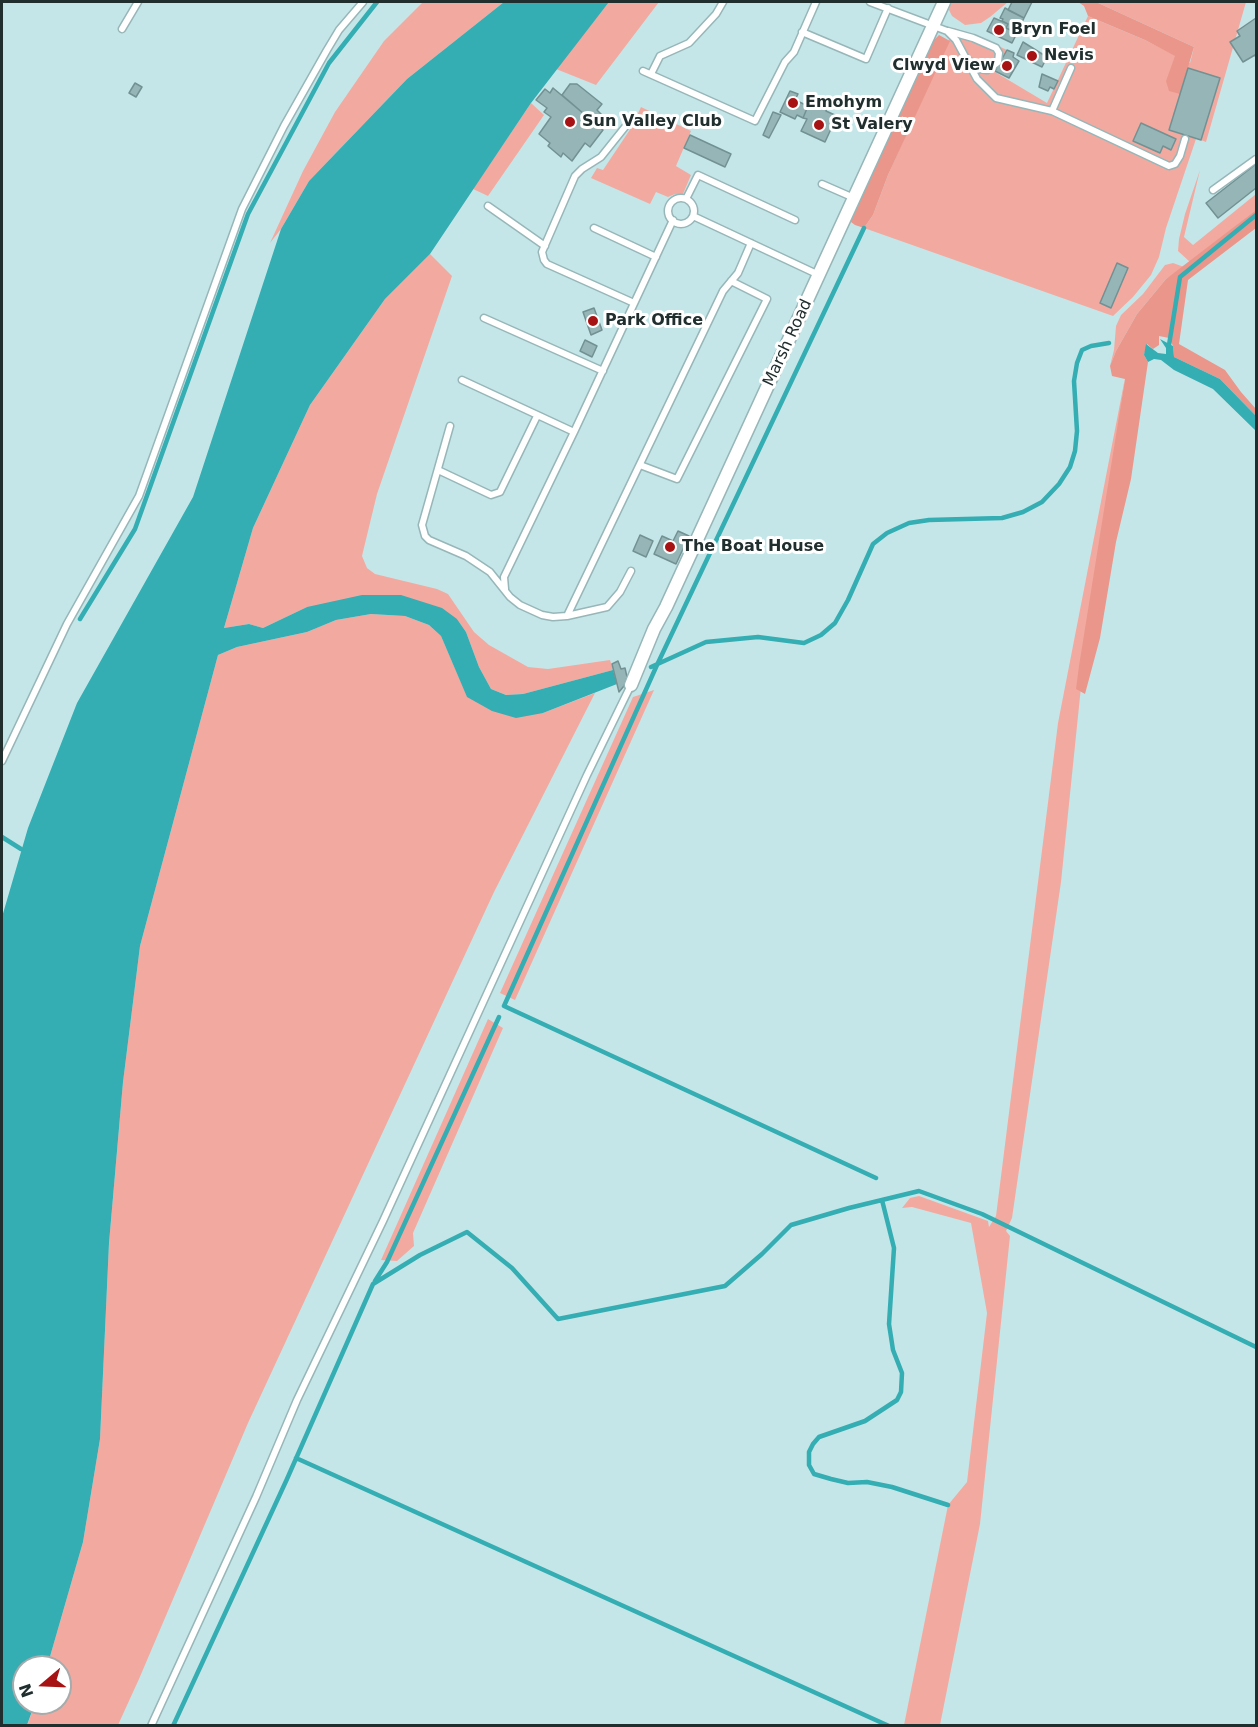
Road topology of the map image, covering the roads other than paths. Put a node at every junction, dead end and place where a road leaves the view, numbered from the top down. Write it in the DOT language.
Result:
graph roads {
  1 [pos="138,2"];
  2 [pos="363,2"];
  3 [pos="723,2"];
  4 [pos="816,2"];
  5 [pos="870,2"];
  6 [pos="944,2"];
  7 [pos="888,8"];
  8 [pos="934,25"];
  9 [pos="122,29"];
  10 [pos="947,31"];
  11 [pos="802,32"];
  12 [pos="967,59"];
  13 [pos="1071,68"];
  14 [pos="643,70"];
  15 [pos="651,74"];
  16 [pos="1052,111"];
  17 [pos="625,127"];
  18 [pos="1185,139"];
  19 [pos="1257,159"];
  20 [pos="822,184"];
  21 [pos="1213,190"];
  22 [pos="686,199"];
  23 [pos="854,199"];
  24 [pos="488,206"];
  25 [pos="693,216"];
  26 [pos="673,220"];
  27 [pos="795,220"];
  28 [pos="594,228"];
  29 [pos="751,243"];
  30 [pos="545,246"];
  31 [pos="656,257"];
  32 [pos="819,275"];
  33 [pos="731,281"];
  34 [pos="634,303"];
  35 [pos="484,318"];
  36 [pos="603,371"];
  37 [pos="462,380"];
  38 [pos="537,416"];
  39 [pos="450,426"];
  40 [pos="574,432"];
  41 [pos="640,465"];
  42 [pos="438,471"];
  43 [pos="631,570"];
  44 [pos="505,590"];
  45 [pos="567,616"];
  46 [pos="631,685"];
  47 [pos="2,761"];
  48 [pos="151,1725"];
  1 -- 9 [label="lane"];
  2 -- 47 [label="lane"];
  3 -- 15 [label="lane"];
  4 -- 11 [label="lane"];
  5 -- 7 [label="lane"];
  6 -- 8 [label="street, Marsh Road"];
  7 -- 8 [label="lane"];
  7 -- 11 [label="lane"];
  8 -- 10 [label="lane"];
  8 -- 23 [label="street, Marsh Road"];
  10 -- 12 [label="lane"];
  10 -- 12 [label="lane"];
  11 -- 15 [label="lane"];
  12 -- 16 [label="lane"];
  13 -- 16 [label="lane"];
  14 -- 15 [label="lane"];
  16 -- 18 [label="lane"];
  17 -- 30 [label="lane"];
  19 -- 21 [label="lane"];
  20 -- 23 [label="lane"];
  22 -- 25 [label="lane"];
  22 -- 26 [label="lane"];
  22 -- 27 [label="lane"];
  23 -- 32 [label="street, Marsh Road"];
  24 -- 30 [label="lane"];
  25 -- 26 [label="lane"];
  25 -- 29 [label="lane"];
  26 -- 31 [label="lane"];
  28 -- 31 [label="lane"];
  29 -- 32 [label="lane"];
  29 -- 33 [label="lane"];
  30 -- 34 [label="lane"];
  31 -- 34 [label="lane"];
  32 -- 46 [label="street, Marsh Road"];
  33 -- 41 [label="lane"];
  33 -- 41 [label="lane"];
  34 -- 36 [label="lane"];
  35 -- 36 [label="lane"];
  36 -- 40 [label="lane"];
  37 -- 38 [label="lane"];
  38 -- 40 [label="lane"];
  38 -- 42 [label="lane"];
  39 -- 42 [label="lane"];
  40 -- 44 [label="lane"];
  41 -- 45 [label="lane"];
  42 -- 44 [label="lane"];
  43 -- 45 [label="lane"];
  44 -- 45 [label="lane"];
  46 -- 48 [label="lane"];
}
